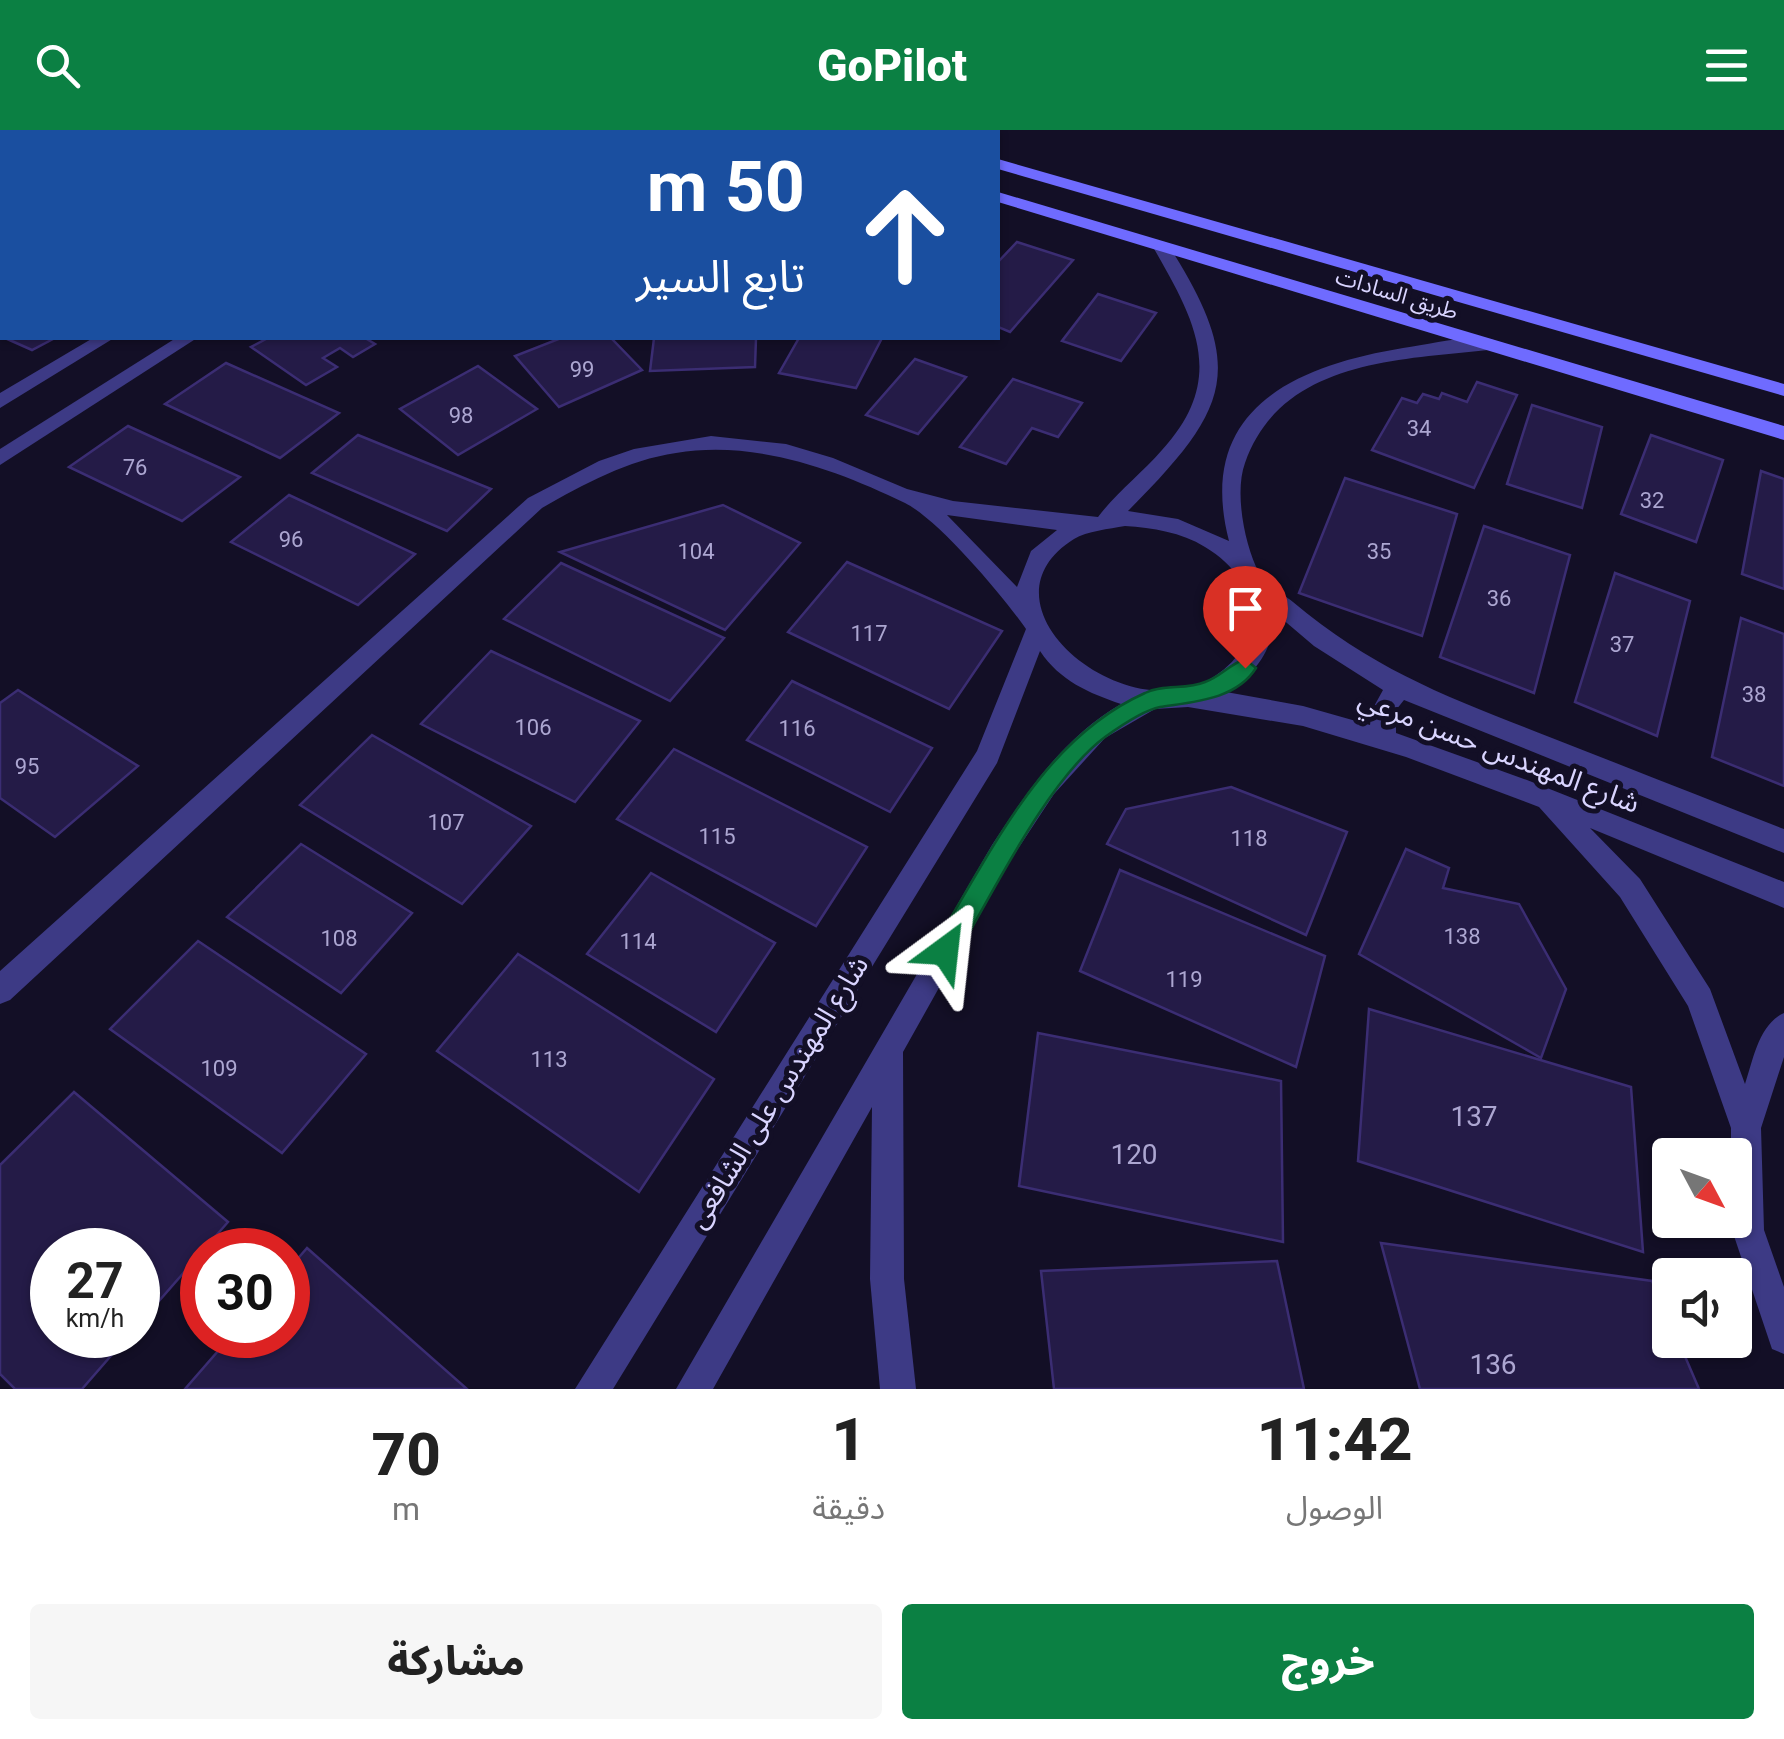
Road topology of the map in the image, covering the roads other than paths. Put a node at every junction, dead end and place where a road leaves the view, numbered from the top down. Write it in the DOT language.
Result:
graph roads {
  1 [pos="1000,165"];
  2 [pos="1000,199"];
  3 [pos="1162,247"];
  4 [pos="102,340"];
  5 [pos="185,340"];
  6 [pos="1488,344"];
  7 [pos="1784,390"];
  8 [pos="0,402"];
  9 [pos="1784,432"];
  10 [pos="0,458"];
  11 [pos="911,498"];
  12 [pos="1096,522"];
  13 [pos="1253,579"];
  14 [pos="1033,624"];
  15 [pos="1400,688"];
  16 [pos="1168,698"];
  17 [pos="1384,737"];
  18 [pos="1545,797"];
  19 [pos="1784,841"];
  20 [pos="1784,895"];
  21 [pos="0,990"];
  22 [pos="1784,1028"];
  23 [pos="888,1048"];
  24 [pos="1746,1128"];
  25 [pos="1784,1337"];
  26 [pos="593,1389"];
  27 [pos="694,1389"];
  28 [pos="898,1389"];
  1 -- 7 [label="main road, طريق السادات"];
  2 -- 3 [label="main road, طريق السادات"];
  3 -- 6 [label="main road, طريق السادات"];
  3 -- 12 [label="street"];
  4 -- 8 [label="street"];
  5 -- 10 [label="street"];
  6 -- 9 [label="main road, طريق السادات"];
  6 -- 13 [label="street"];
  11 -- 12 [label="street"];
  11 -- 14 [label="street"];
  11 -- 21 [label="street"];
  12 -- 13 [label="street"];
  12 -- 14 [label="street"];
  13 -- 15 [label="street, شارع المهندس حسن مرعي"];
  13 -- 16 [label="street"];
  14 -- 16 [label="street"];
  14 -- 26 [label="street, شارع المهندس على الشافعى"];
  15 -- 17 [label="street"];
  15 -- 19 [label="street, شارع المهندس حسن مرعي"];
  16 -- 17 [label="street, شارع المهندس حسن مرعي"];
  16 -- 23 [label="street"];
  17 -- 18 [label="street, شارع المهندس حسن مرعي"];
  18 -- 20 [label="street, شارع المهندس حسن مرعي"];
  18 -- 24 [label="street"];
  22 -- 24 [label="street"];
  23 -- 27 [label="street"];
  23 -- 28 [label="street"];
  24 -- 25 [label="street"];
}
